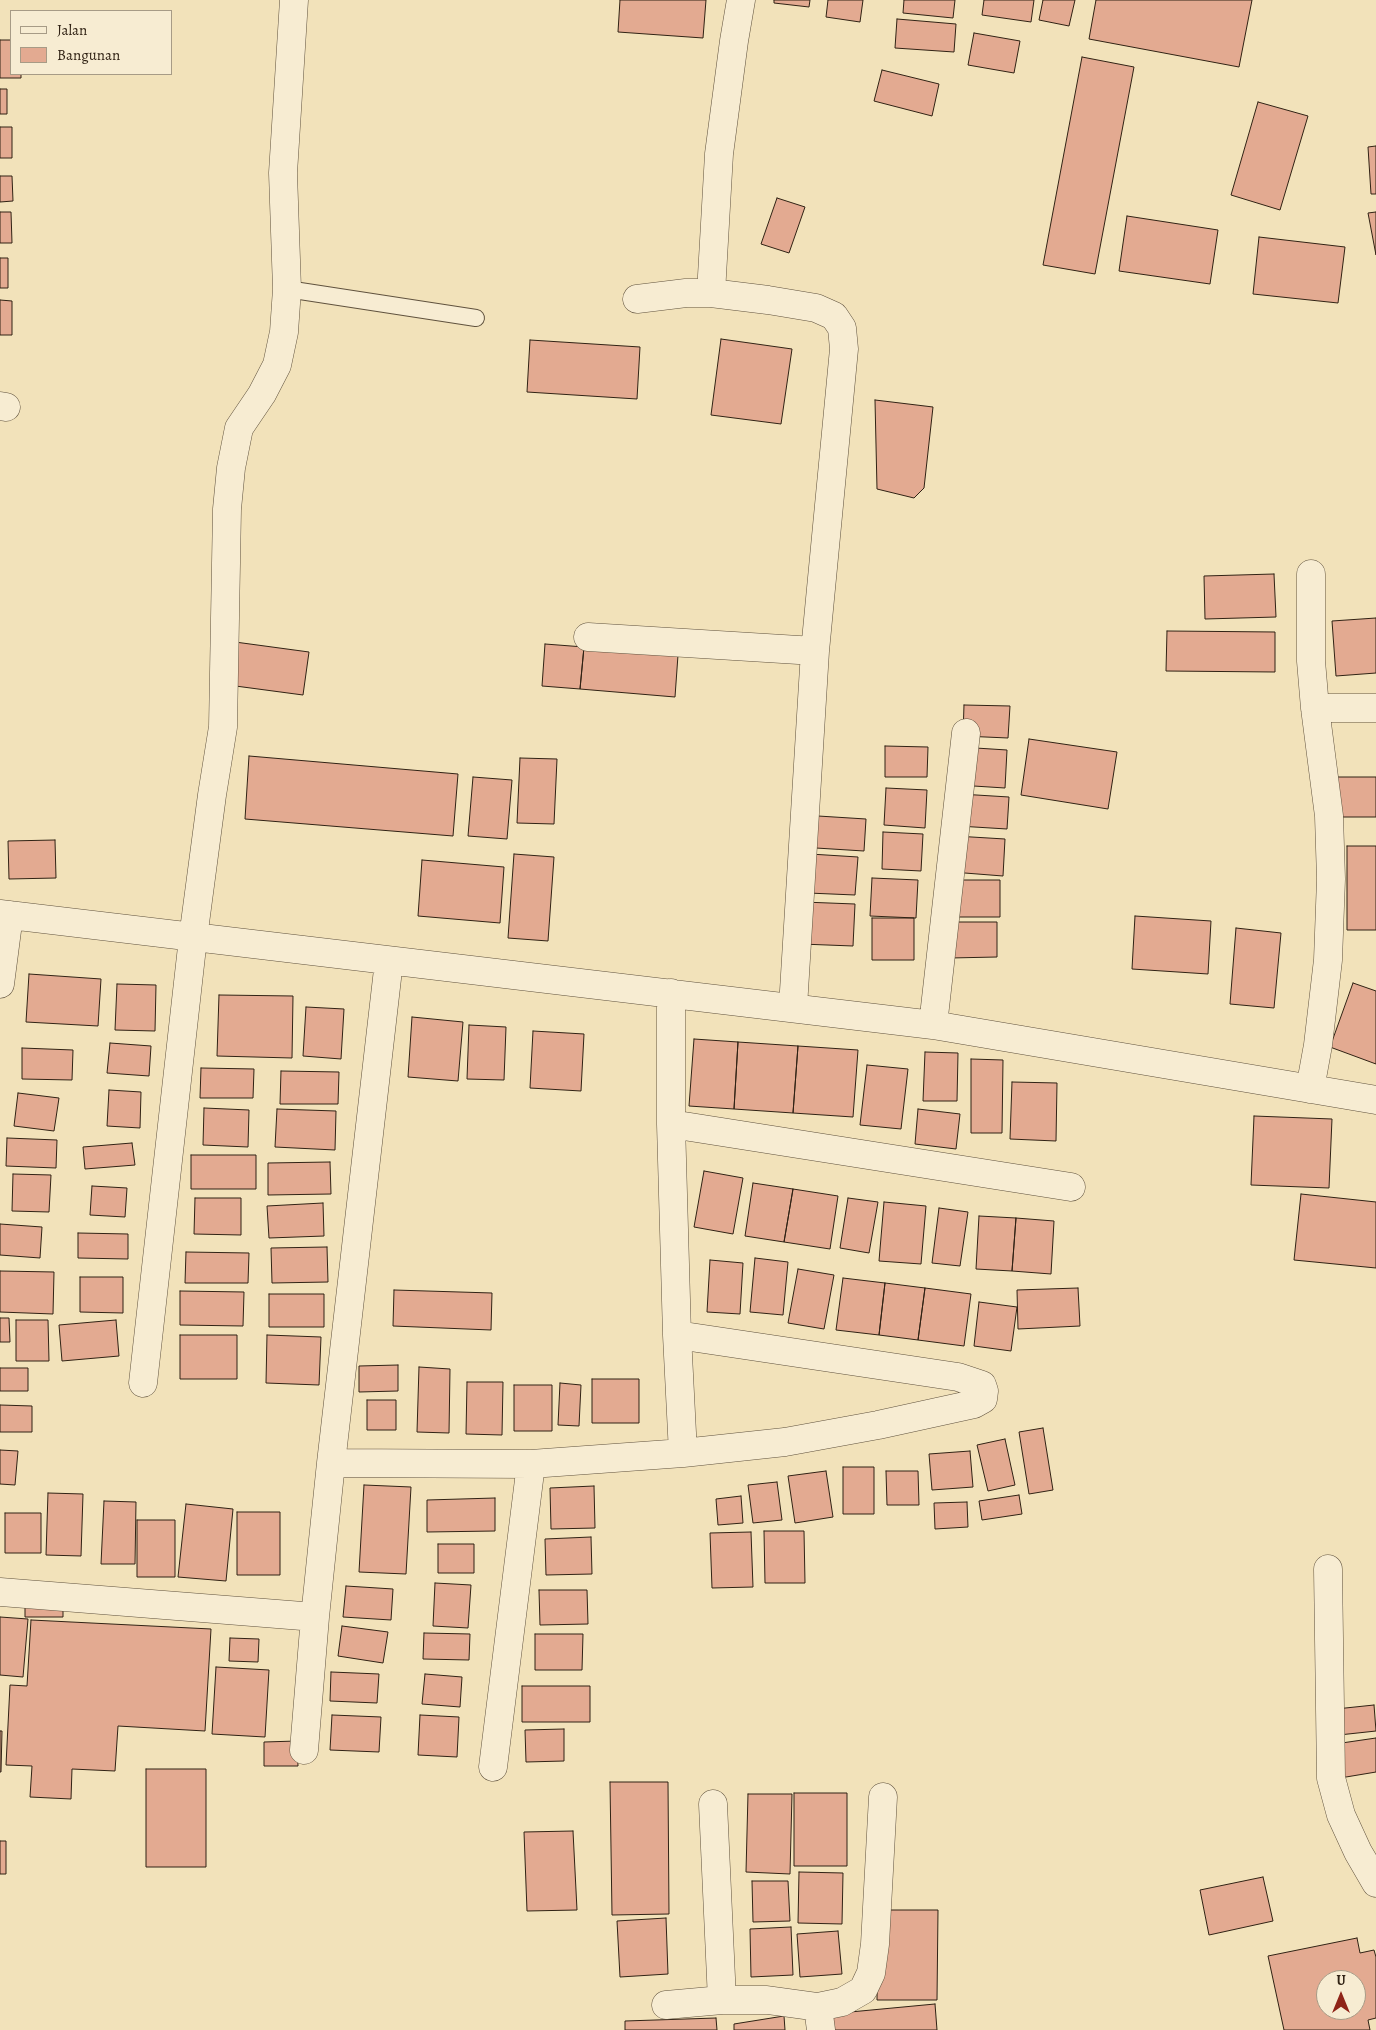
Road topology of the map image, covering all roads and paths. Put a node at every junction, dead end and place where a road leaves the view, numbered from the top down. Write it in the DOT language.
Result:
graph roads {
  1 [pos="294,0"];
  2 [pos="741,0"];
  3 [pos="287,289"];
  4 [pos="711,294"];
  5 [pos="637,299"];
  6 [pos="476,318"];
  7 [pos="1311,574"];
  8 [pos="588,637"];
  9 [pos="815,651"];
  10 [pos="1314,708"];
  11 [pos="1376,708"];
  12 [pos="966,733"];
  13 [pos="4,915"];
  14 [pos="193,938"];
  15 [pos="389,961"];
  16 [pos="0,984"];
  17 [pos="671,993"];
  18 [pos="793,1007"];
  19 [pos="933,1025"];
  20 [pos="1310,1089"];
  21 [pos="1376,1100"];
  22 [pos="671,1124"];
  23 [pos="1071,1186"];
  24 [pos="677,1335"];
  25 [pos="143,1383"];
  26 [pos="683,1453"];
  27 [pos="331,1463"];
  28 [pos="531,1464"];
  29 [pos="1328,1569"];
  30 [pos="0,1592"];
  31 [pos="315,1617"];
  32 [pos="304,1750"];
  33 [pos="493,1767"];
  34 [pos="883,1797"];
  35 [pos="712,1804"];
  36 [pos="1376,1884"];
  37 [pos="722,2000"];
  38 [pos="666,2005"];
  39 [pos="820,2018"];
  1 -- 3 [label="street"];
  2 -- 4 [label="street"];
  3 -- 6 [label="lane"];
  3 -- 14 [label="street"];
  4 -- 5 [label="street"];
  4 -- 9 [label="street"];
  7 -- 10 [label="street"];
  8 -- 9 [label="street"];
  9 -- 18 [label="street"];
  10 -- 11 [label="street"];
  10 -- 20 [label="street"];
  12 -- 19 [label="street"];
  13 -- 14 [label="street"];
  13 -- 16 [label="street"];
  14 -- 15 [label="street"];
  14 -- 25 [label="street"];
  15 -- 17 [label="street"];
  15 -- 27 [label="street"];
  17 -- 18 [label="street"];
  17 -- 22 [label="street"];
  18 -- 19 [label="street"];
  19 -- 20 [label="street"];
  20 -- 21 [label="street"];
  22 -- 23 [label="street"];
  22 -- 24 [label="street"];
  24 -- 26 [label="street"];
  24 -- 26 [label="street"];
  26 -- 28 [label="street"];
  27 -- 28 [label="street"];
  27 -- 31 [label="street"];
  28 -- 33 [label="street"];
  29 -- 36 [label="street"];
  30 -- 31 [label="street"];
  31 -- 32 [label="street"];
  34 -- 39 [label="street"];
  35 -- 37 [label="street"];
  37 -- 38 [label="street"];
  37 -- 39 [label="street"];
}
